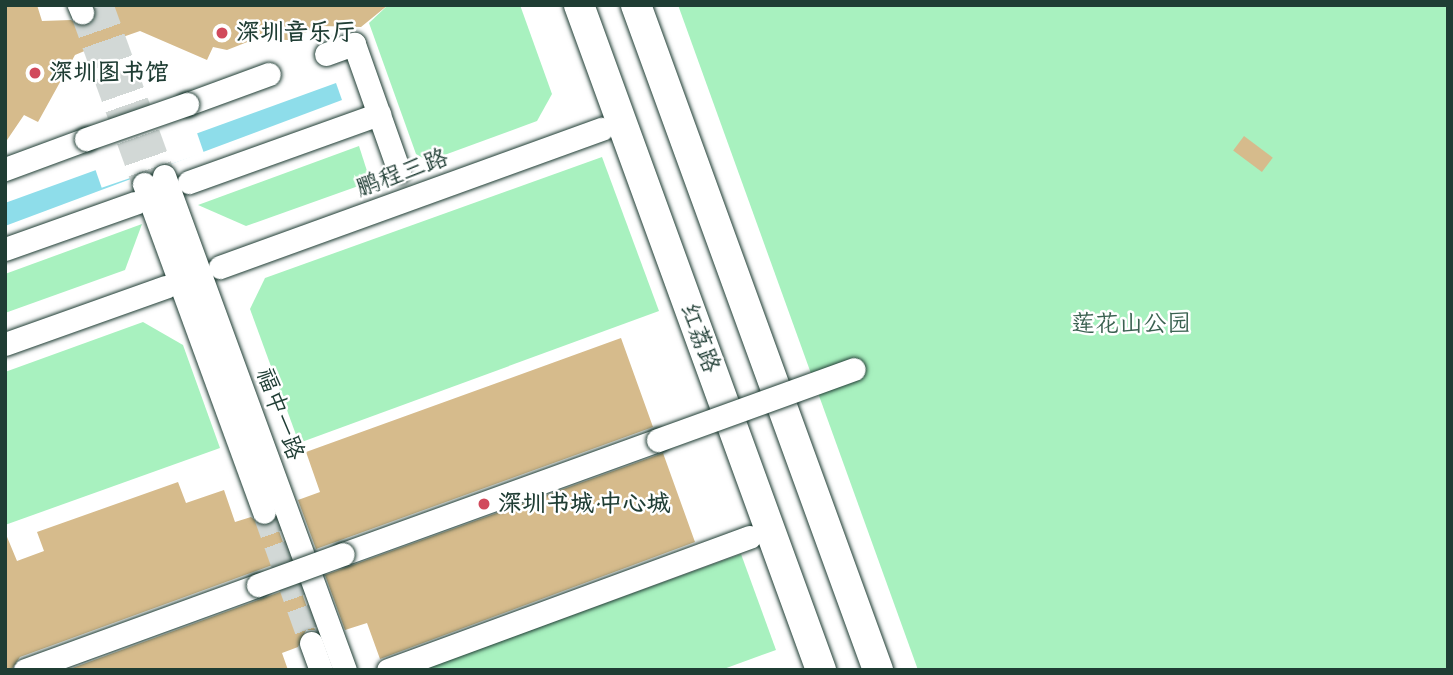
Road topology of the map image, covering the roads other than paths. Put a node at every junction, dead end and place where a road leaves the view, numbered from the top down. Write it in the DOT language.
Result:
graph roads {
  1 [pos="579,5"];
  2 [pos="636,5"];
  3 [pos="326,54"];
  4 [pos="269,74"];
  5 [pos="379,114"];
  6 [pos="602,130"];
  7 [pos="5,169"];
  8 [pos="399,171"];
  9 [pos="189,182"];
  10 [pos="148,188"];
  11 [pos="5,249"];
  12 [pos="220,267"];
  13 [pos="165,287"];
  14 [pos="5,344"];
  15 [pos="854,369"];
  16 [pos="264,512"];
  17 [pos="749,537"];
  18 [pos="311,643"];
  19 [pos="25,670"];
  20 [pos="321,670"];
  21 [pos="345,670"];
  22 [pos="388,670"];
  23 [pos="821,670"];
  24 [pos="878,670"];
  1 -- 23 [label="main road, 红荔路"];
  2 -- 24 [label="main road"];
  3 -- 5 [label="street"];
  4 -- 7 [label="street, bridge"];
  5 -- 8 [label="street"];
  5 -- 9 [label="street"];
  6 -- 12 [label="street, 鹏程三路"];
  10 -- 11 [label="street"];
  10 -- 16 [label="street, 福中一路"];
  10 -- 21 [label="street, 福中一路"];
  13 -- 14 [label="street"];
  15 -- 19 [label="street, bridge"];
  17 -- 22 [label="street"];
  18 -- 20 [label="street"];
}
